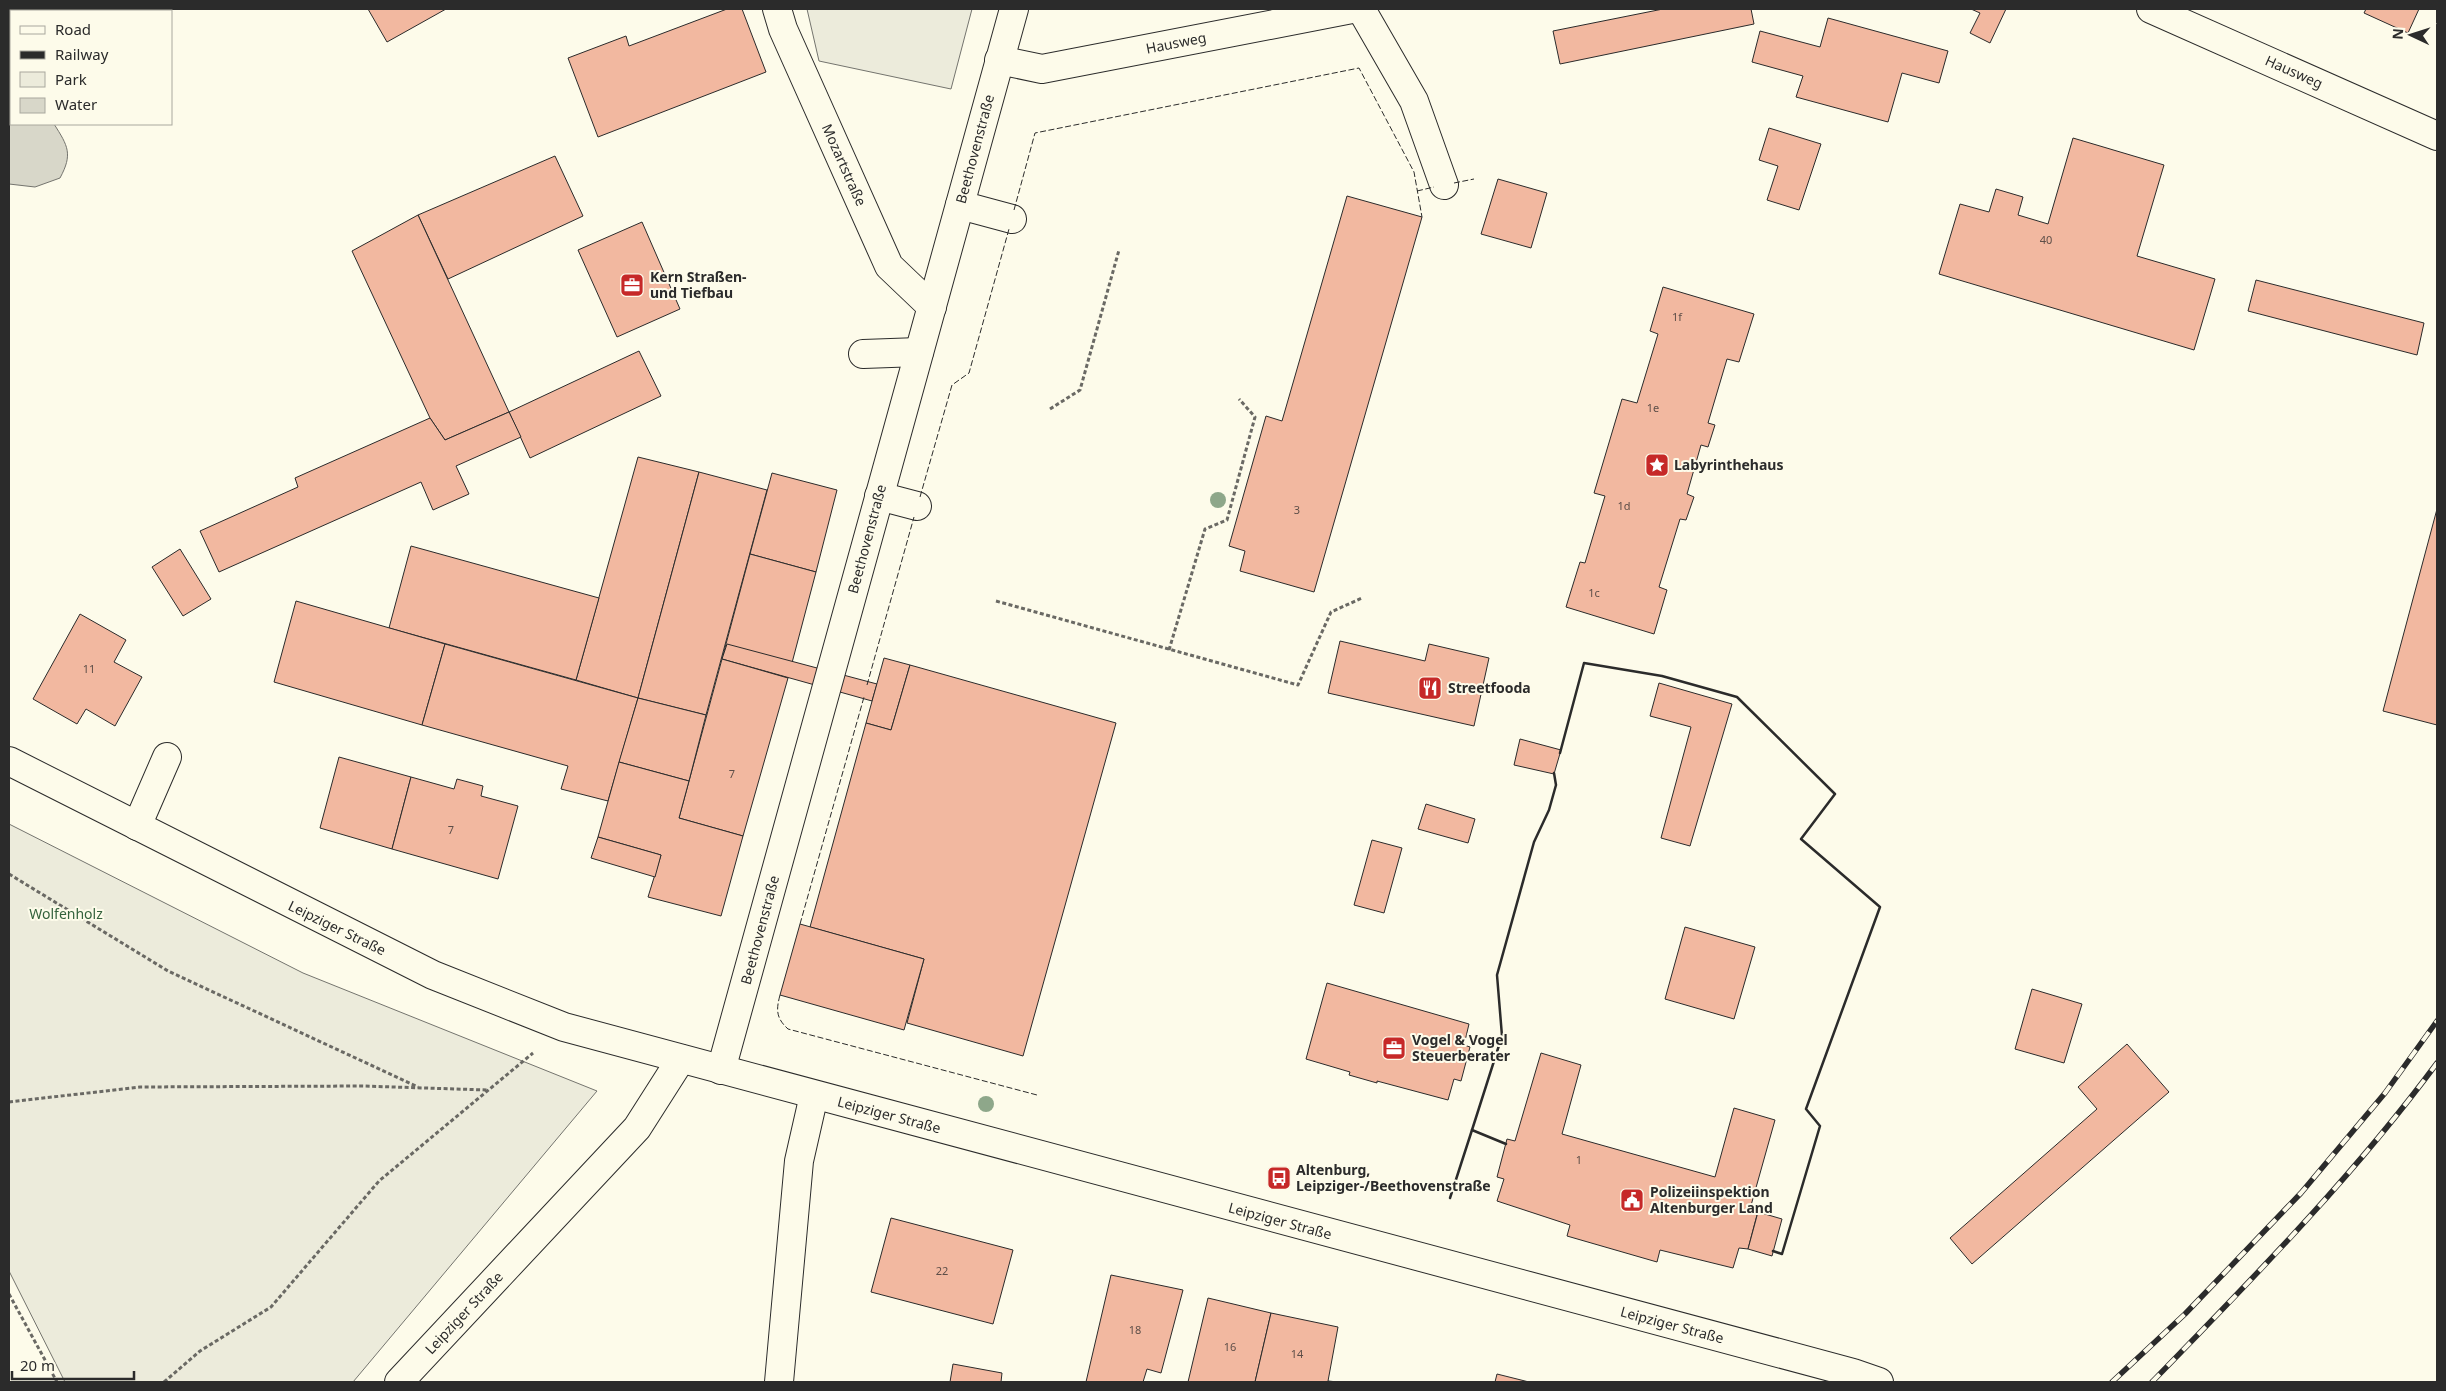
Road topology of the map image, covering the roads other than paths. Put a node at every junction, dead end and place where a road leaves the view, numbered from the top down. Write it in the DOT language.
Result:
graph roads {
  1 [pos="777,9"];
  2 [pos="1014,9"];
  3 [pos="1352,9"];
  4 [pos="1361,9"];
  5 [pos="2151,9"];
  6 [pos="999,60"];
  7 [pos="2437,136"];
  8 [pos="1444,185"];
  9 [pos="960,205"];
  10 [pos="1012,219"];
  11 [pos="932,307"];
  12 [pos="919,352"];
  13 [pos="864,354"];
  14 [pos="879,496"];
  15 [pos="917,506"];
  16 [pos="167,757"];
  17 [pos="9,761"];
  18 [pos="136,826"];
  19 [pos="681,1059"];
  20 [pos="722,1070"];
  21 [pos="814,1095"];
  22 [pos="399,1382"];
  23 [pos="779,1382"];
  24 [pos="1879,1382"];
  1 -- 11 [label="street, Mozartstraße"];
  2 -- 6 [label="street, Beethovenstraße"];
  3 -- 6 [label="street, Hausweg"];
  4 -- 8 [label="street"];
  5 -- 7 [label="street, Hausweg"];
  6 -- 9 [label="street, Beethovenstraße"];
  9 -- 10 [label="street"];
  9 -- 11 [label="street, Beethovenstraße"];
  11 -- 12 [label="street, Beethovenstraße"];
  12 -- 13 [label="street"];
  12 -- 14 [label="street, Beethovenstraße"];
  14 -- 15 [label="street"];
  14 -- 20 [label="street, Beethovenstraße"];
  16 -- 18 [label="street"];
  17 -- 18 [label="street, Leipziger Straße"];
  18 -- 19 [label="street, Leipziger Straße"];
  19 -- 20 [label="street, Leipziger Straße"];
  19 -- 22 [label="street, Leipziger Straße"];
  20 -- 21 [label="street, Leipziger Straße"];
  21 -- 23 [label="street"];
  21 -- 24 [label="street, Leipziger Straße"];
}
